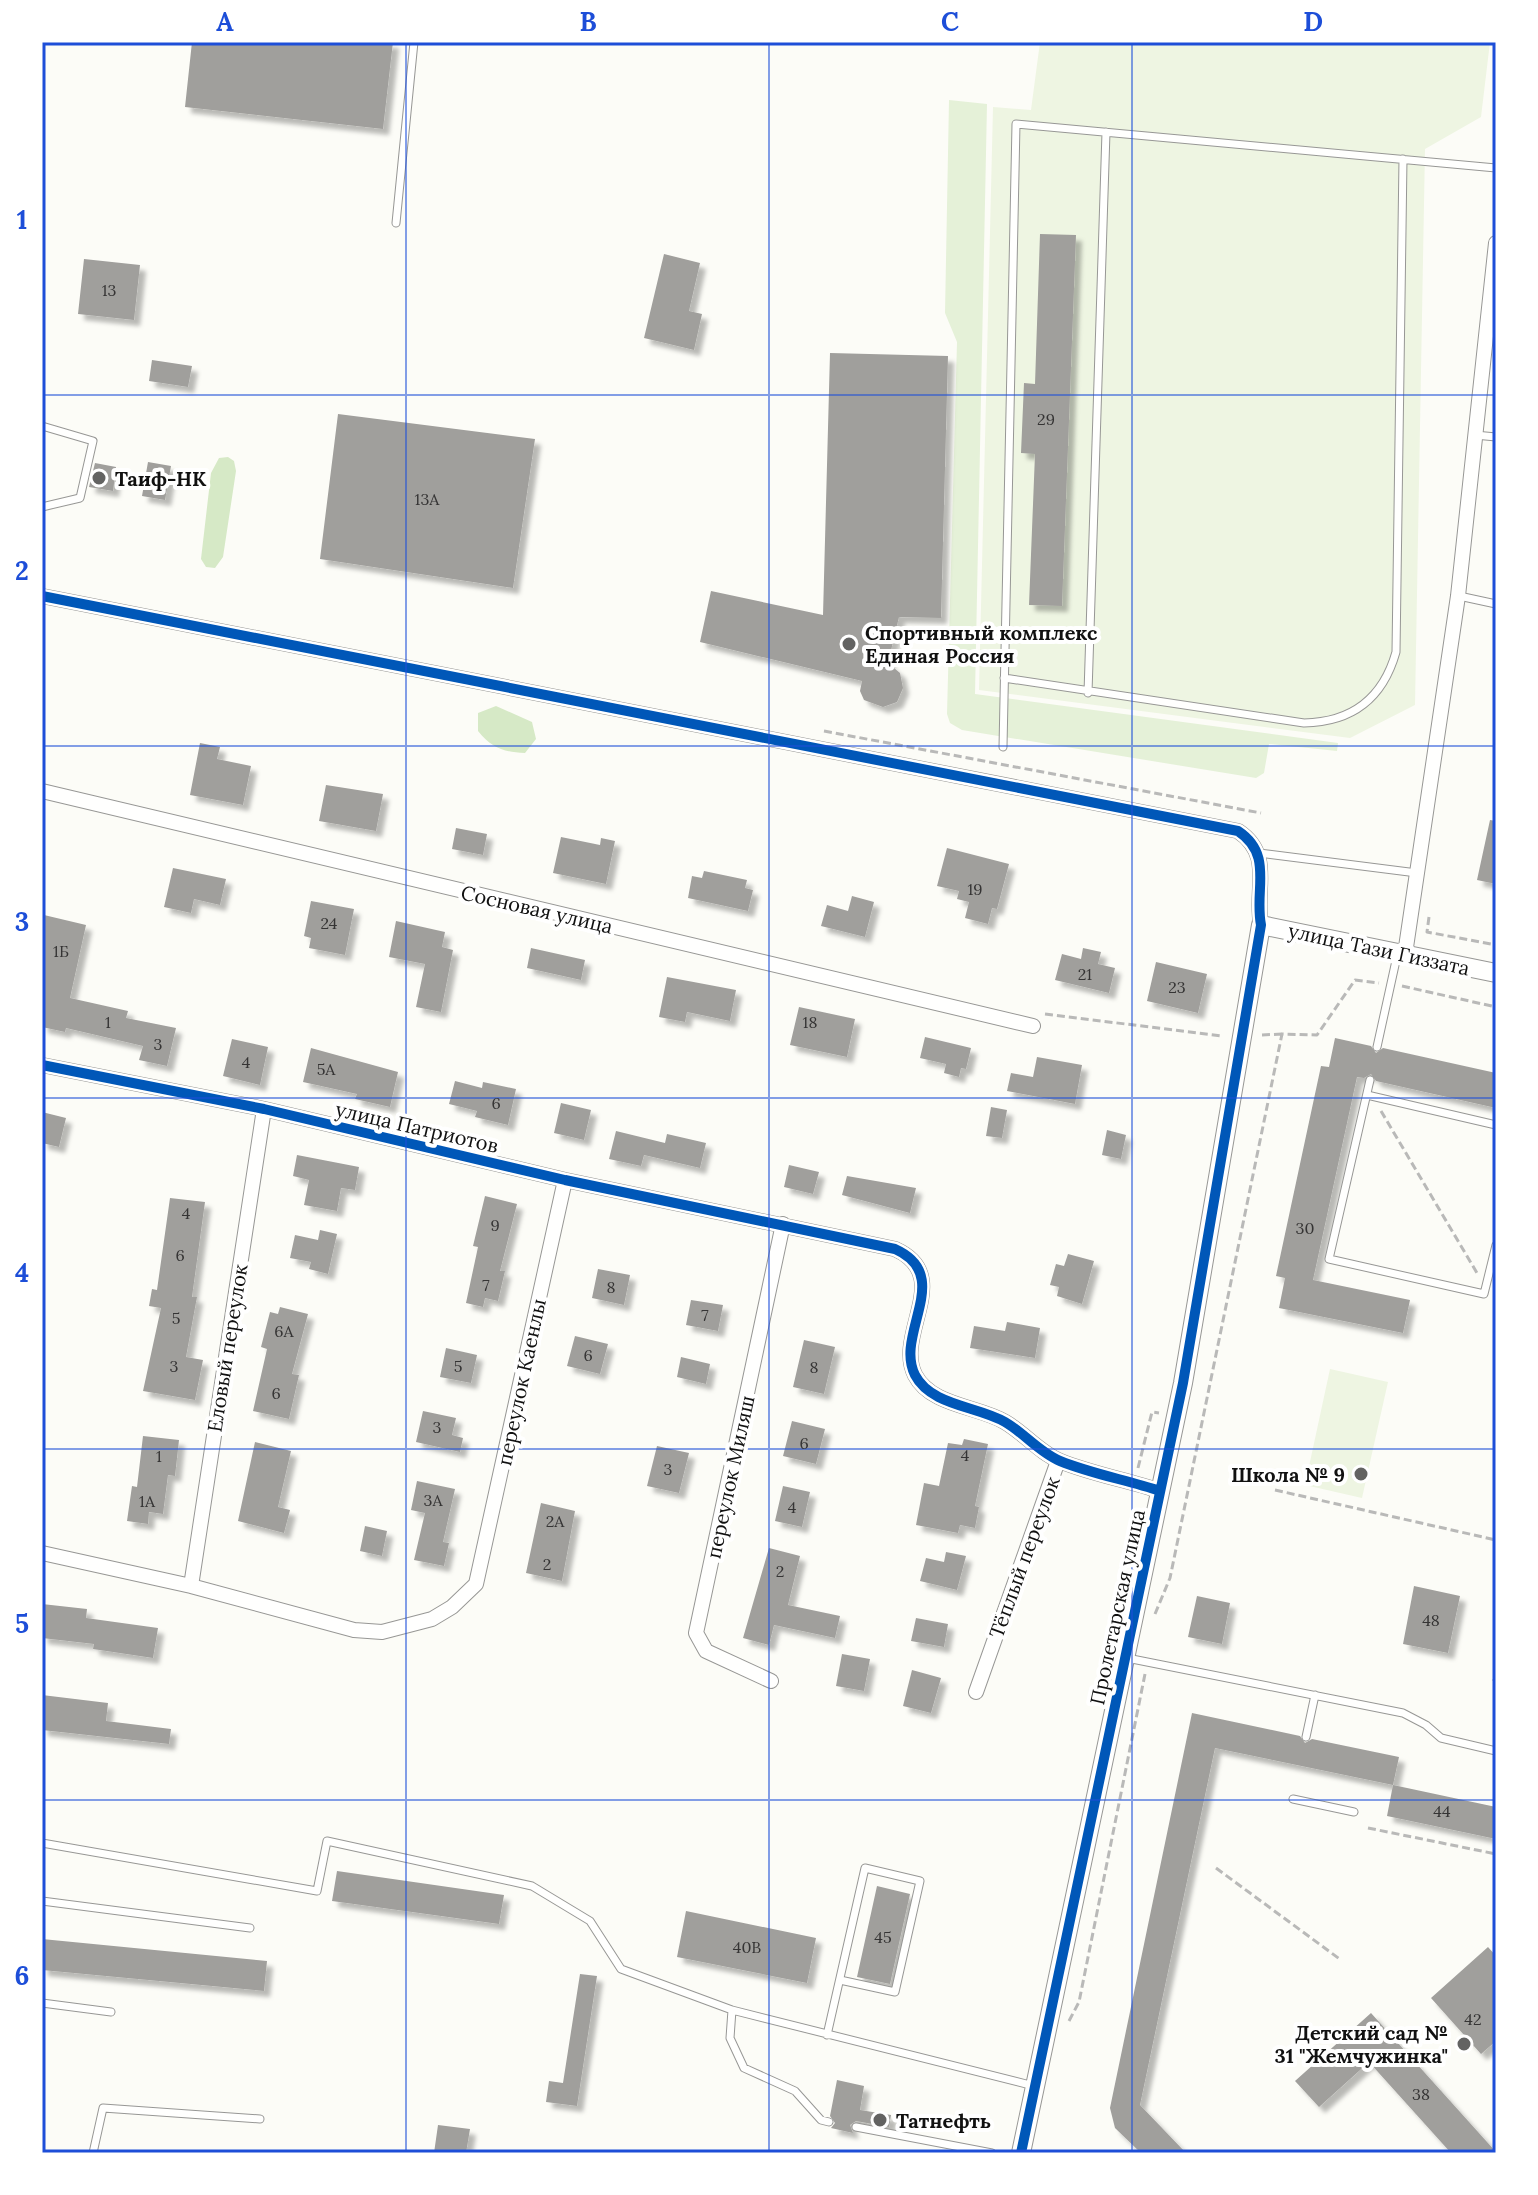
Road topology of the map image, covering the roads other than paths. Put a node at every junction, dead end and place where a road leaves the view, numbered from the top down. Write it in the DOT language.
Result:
graph roads {
  1 [pos="414,42"];
  2 [pos="1106,132"];
  3 [pos="1403,159"];
  4 [pos="1496,168"];
  5 [pos="396,223"];
  6 [pos="1496,243"];
  7 [pos="42,426"];
  8 [pos="1475,435"];
  9 [pos="1496,437"];
  10 [pos="42,507"];
  11 [pos="42,596"];
  12 [pos="1458,596"];
  13 [pos="1496,604"];
  14 [pos="1004,678"];
  15 [pos="1088,693"];
  16 [pos="1003,747"];
  17 [pos="42,791"];
  18 [pos="1259,853"];
  19 [pos="1417,873"];
  20 [pos="1261,925"];
  21 [pos="1401,953"];
  22 [pos="1496,973"];
  23 [pos="1033,1026"];
  24 [pos="1377,1047"];
  25 [pos="42,1065"];
  26 [pos="1370,1080"];
  27 [pos="1370,1096"];
  28 [pos="264,1109"];
  29 [pos="1496,1125"];
  30 [pos="565,1180"];
  31 [pos="783,1228"];
  32 [pos="1496,1245"];
  33 [pos="1058,1461"];
  34 [pos="1160,1491"];
  35 [pos="42,1553"];
  36 [pos="191,1586"];
  37 [pos="1125,1657"];
  38 [pos="771,1681"];
  39 [pos="976,1692"];
  40 [pos="1315,1695"];
  41 [pos="1306,1737"];
  42 [pos="1496,1751"];
  43 [pos="1293,1799"];
  44 [pos="1354,1812"];
  45 [pos="42,1843"];
  46 [pos="42,1901"];
  47 [pos="250,1928"];
  48 [pos="840,1980"];
  49 [pos="42,2003"];
  50 [pos="732,2010"];
  51 [pos="111,2012"];
  52 [pos="827,2035"];
  53 [pos="1034,2086"];
  54 [pos="260,2119"];
  55 [pos="829,2122"];
  56 [pos="856,2127"];
  57 [pos="93,2153"];
  58 [pos="992,2153"];
  59 [pos="1021,2153"];
  1 -- 5 [label="lane"];
  2 -- 3 [label="lane"];
  2 -- 14 [label="lane"];
  2 -- 15 [label="lane"];
  3 -- 4 [label="lane"];
  3 -- 15 [label="lane"];
  6 -- 8 [label="street"];
  7 -- 10 [label="lane"];
  8 -- 9 [label="lane"];
  8 -- 12 [label="street"];
  11 -- 18 [label="street"];
  12 -- 13 [label="lane"];
  12 -- 19 [label="street"];
  14 -- 15 [label="lane"];
  14 -- 16 [label="lane"];
  17 -- 23 [label="street, Сосновая улица"];
  18 -- 19 [label="lane"];
  18 -- 20 [label="street"];
  19 -- 21 [label="street"];
  20 -- 21 [label="street, улица Тази Гиззата"];
  20 -- 34 [label="street, Пролетарская улица"];
  21 -- 22 [label="street, улица Тази Гиззата"];
  21 -- 24 [label="lane"];
  25 -- 28 [label="street, улица Патриотов"];
  26 -- 27 [label="lane"];
  27 -- 29 [label="lane"];
  27 -- 32 [label="lane"];
  28 -- 30 [label="street, улица Патриотов"];
  28 -- 36 [label="street, Еловый переулок"];
  30 -- 31 [label="street, улица Патриотов"];
  30 -- 36 [label="street, переулок Каенлы"];
  31 -- 33 [label="street, Тёплый переулок"];
  31 -- 38 [label="street, переулок Миляш"];
  33 -- 34 [label="street"];
  33 -- 39 [label="street, Тёплый переулок"];
  34 -- 37 [label="street, Пролетарская улица"];
  35 -- 36 [label="street"];
  37 -- 40 [label="lane"];
  37 -- 53 [label="street, Пролетарская улица"];
  40 -- 41 [label="lane"];
  40 -- 42 [label="lane"];
  43 -- 44 [label="lane"];
  45 -- 50 [label="lane"];
  46 -- 47 [label="lane"];
  48 -- 48 [label="lane"];
  48 -- 52 [label="lane"];
  49 -- 51 [label="lane"];
  50 -- 52 [label="lane"];
  50 -- 55 [label="lane"];
  52 -- 53 [label="lane"];
  53 -- 59 [label="street, Пролетарская улица"];
  54 -- 57 [label="lane"];
  56 -- 58 [label="lane"];
}
